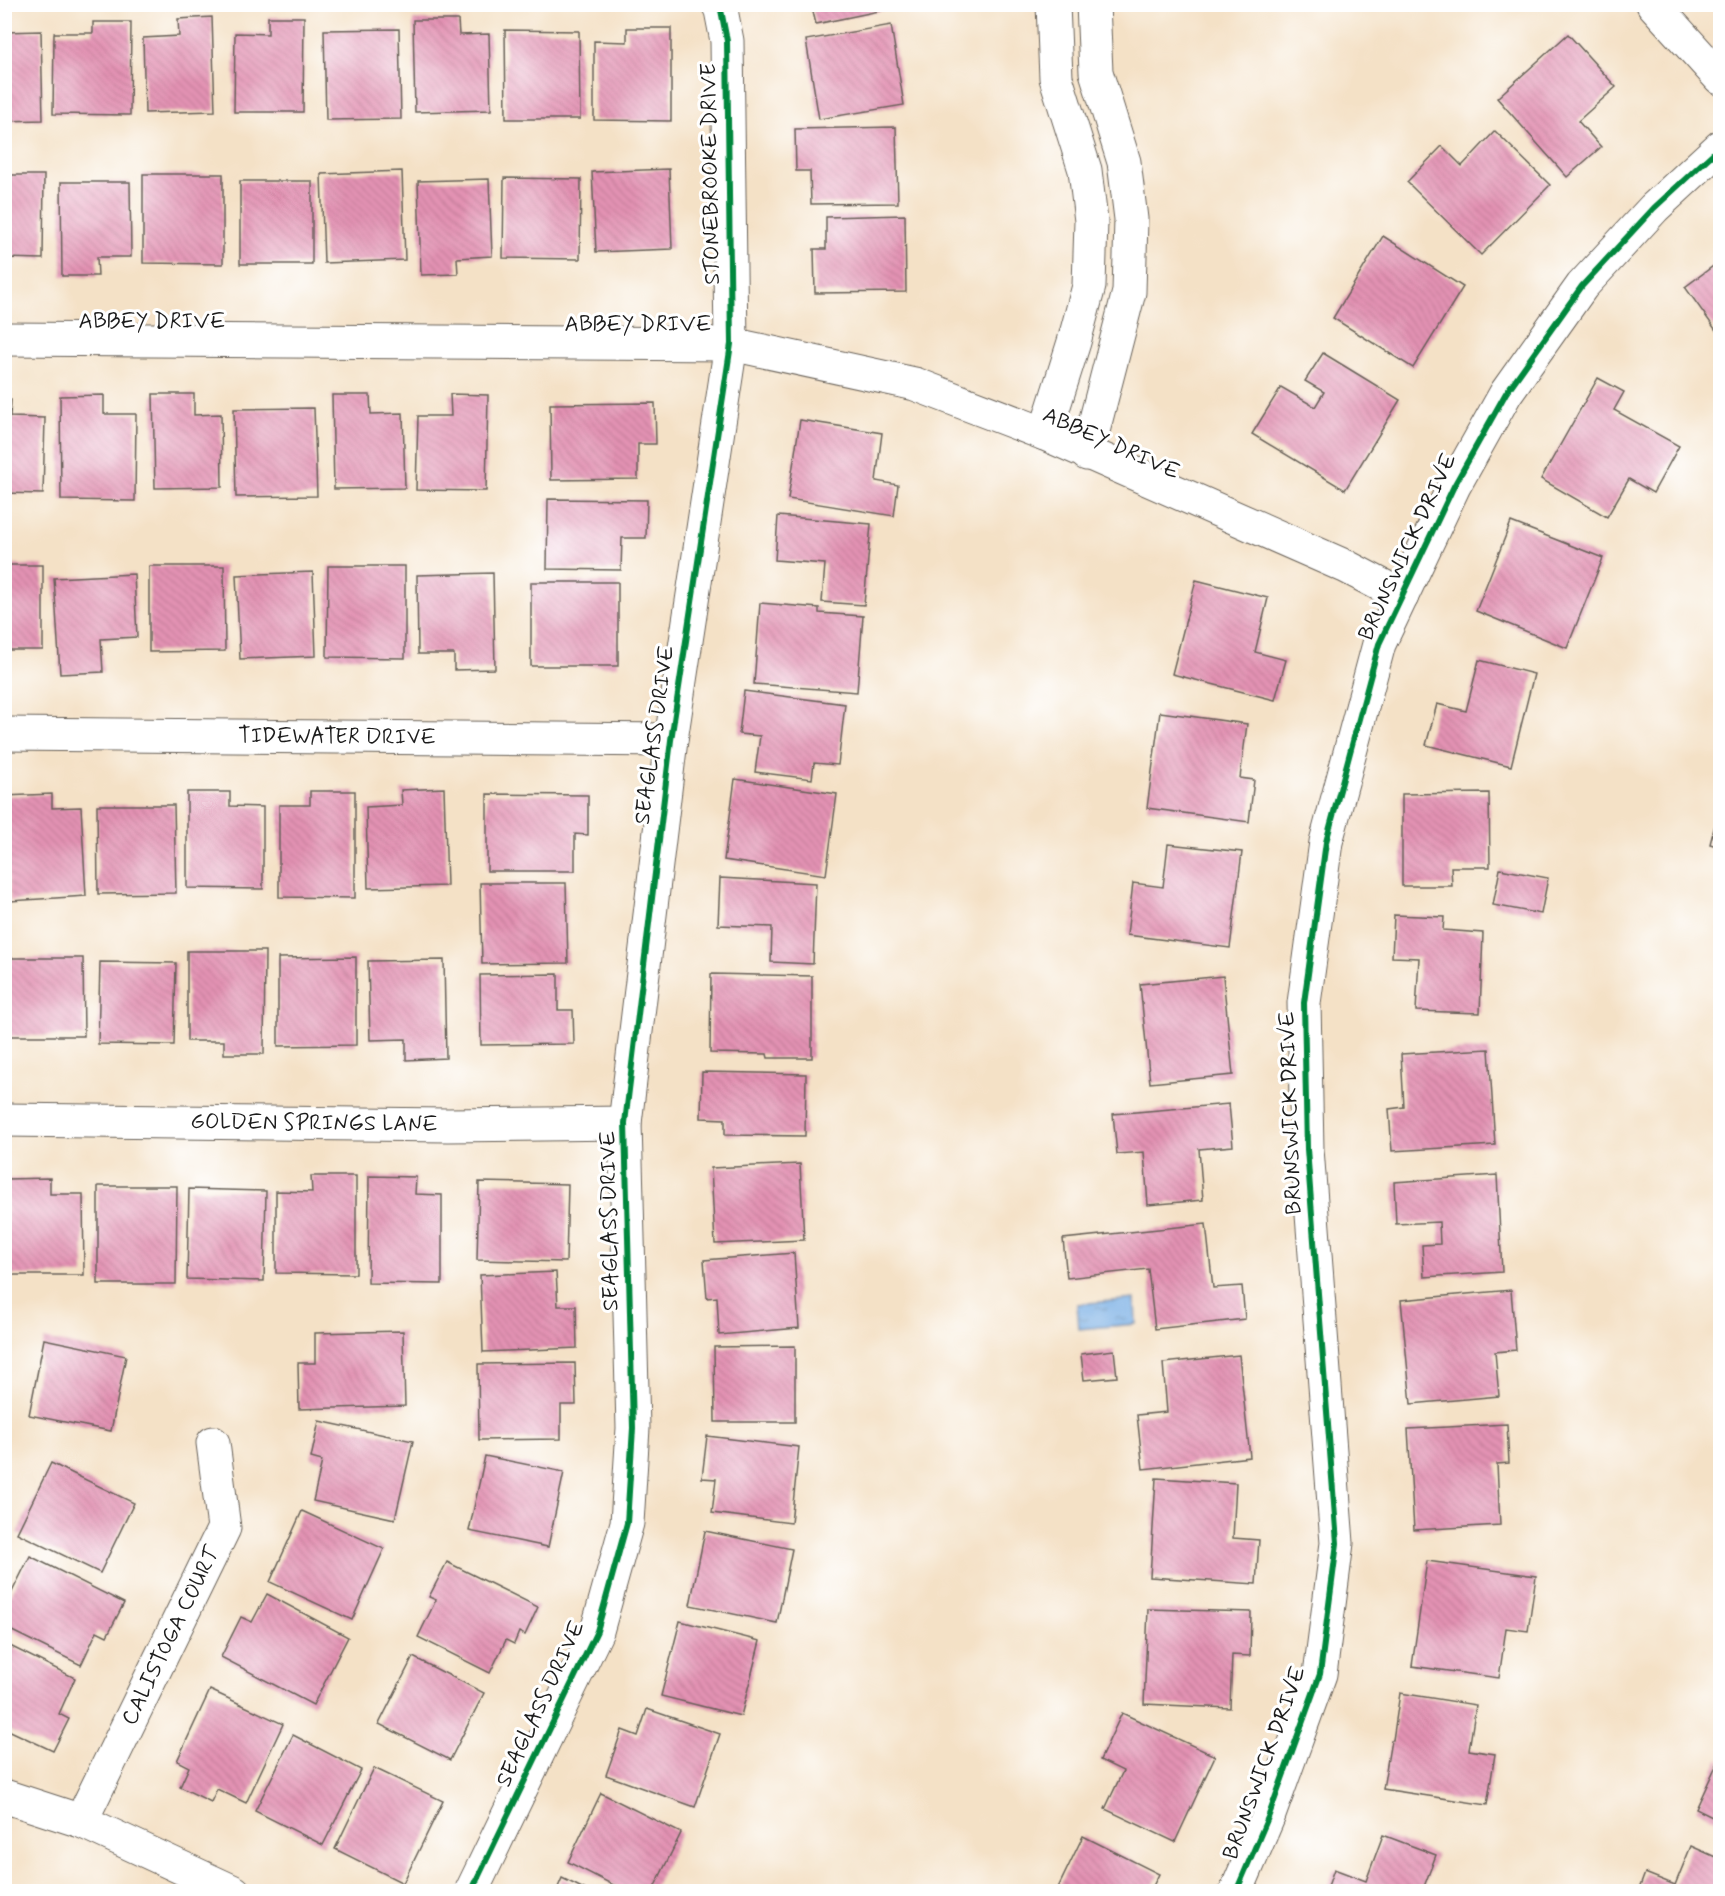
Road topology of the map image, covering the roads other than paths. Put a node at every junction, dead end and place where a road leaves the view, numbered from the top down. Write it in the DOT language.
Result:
graph roads {
  1 [pos="718,4"];
  2 [pos="1053,4"];
  3 [pos="1093,4"];
  4 [pos="1653,4"];
  5 [pos="1720,78"];
  6 [pos="1720,147"];
  7 [pos="4,339"];
  8 [pos="731,344"];
  9 [pos="1045,434"];
  10 [pos="1087,454"];
  11 [pos="1402,596"];
  12 [pos="4,734"];
  13 [pos="670,740"];
  14 [pos="4,1120"];
  15 [pos="626,1123"];
  16 [pos="213,1443"];
  17 [pos="4,1796"];
  18 [pos="81,1821"];
  19 [pos="234,1892"];
  20 [pos="471,1892"];
  21 [pos="1236,1892"];
  1 -- 8 [label="street, STONEBROOKE DRIVE"];
  2 -- 9 [label="street"];
  3 -- 10 [label="street"];
  4 -- 5 [label="street"];
  6 -- 11 [label="street, BRUNSWICK DRIVE"];
  7 -- 8 [label="street, ABBEY DRIVE"];
  8 -- 9 [label="street, ABBEY DRIVE"];
  8 -- 13 [label="street, SEAGLASS DRIVE"];
  9 -- 10 [label="street, ABBEY DRIVE"];
  10 -- 11 [label="street, ABBEY DRIVE"];
  11 -- 21 [label="street, BRUNSWICK DRIVE"];
  12 -- 13 [label="street, TIDEWATER DRIVE"];
  13 -- 15 [label="street, SEAGLASS DRIVE"];
  14 -- 15 [label="street, GOLDEN SPRINGS LANE"];
  15 -- 20 [label="street, SEAGLASS DRIVE"];
  16 -- 18 [label="street, CALISTOGA COURT"];
  17 -- 18 [label="street"];
  18 -- 19 [label="street"];
}
